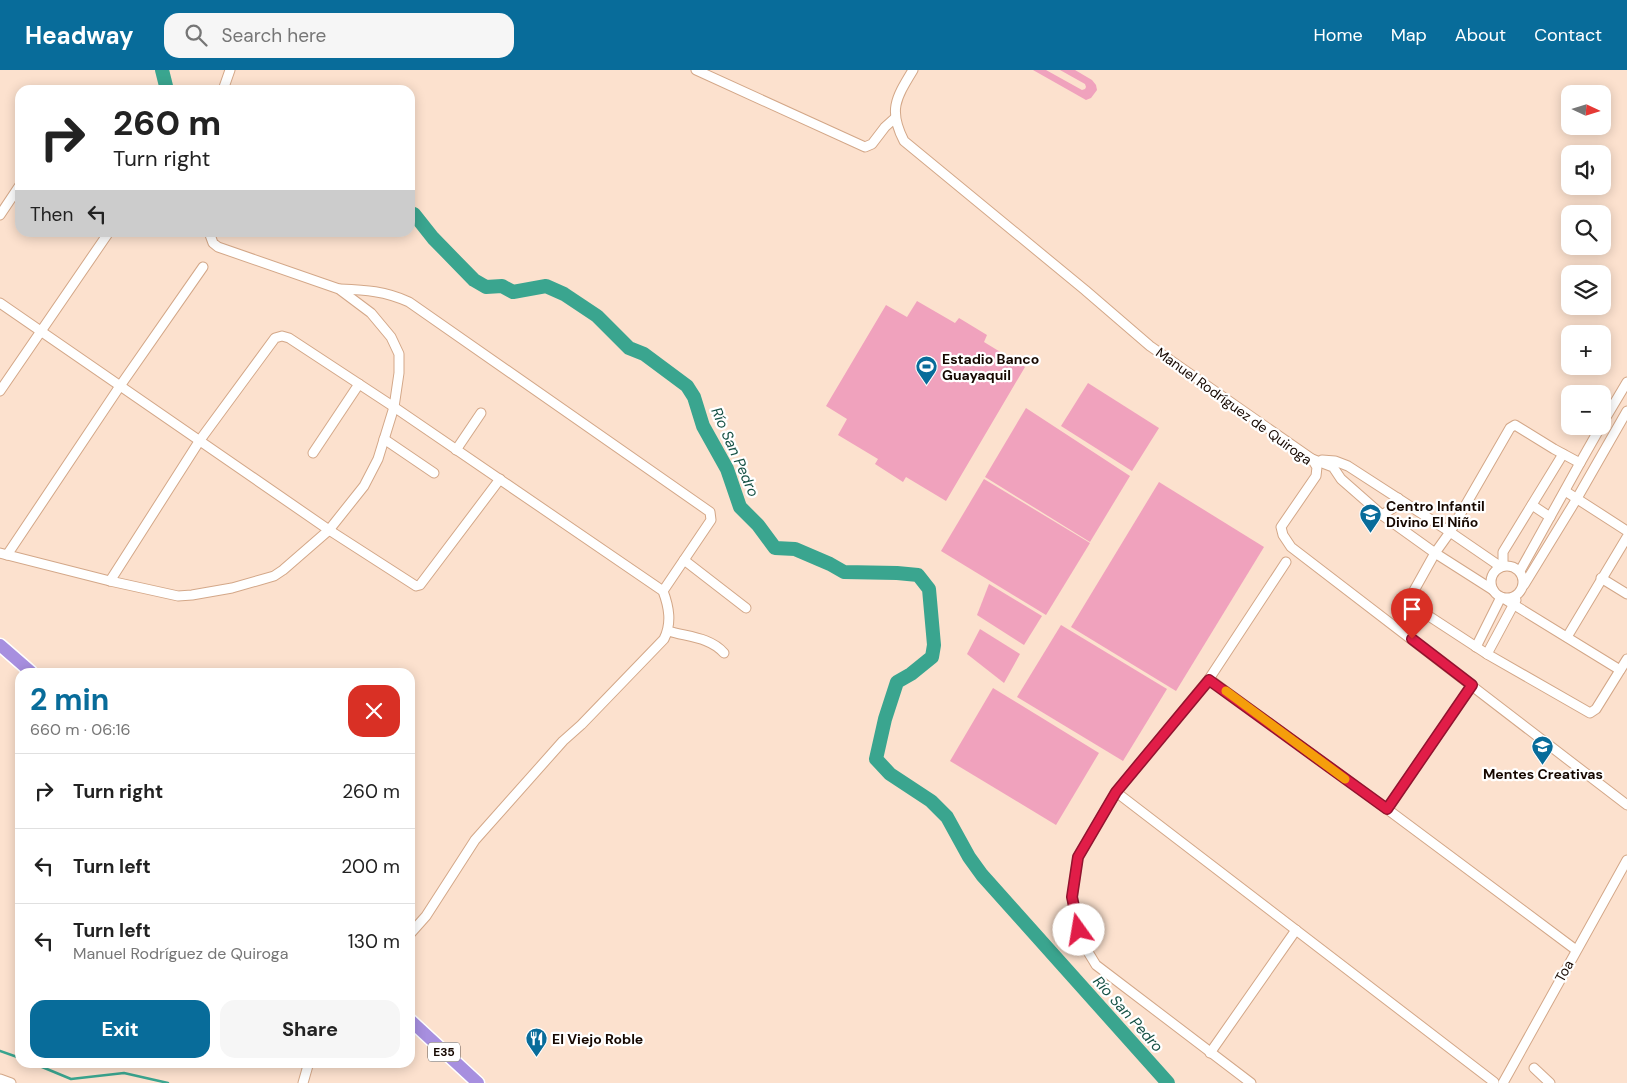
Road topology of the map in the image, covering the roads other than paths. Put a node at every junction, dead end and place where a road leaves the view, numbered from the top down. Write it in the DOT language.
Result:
graph roads {
  1 [pos="230,70"];
  2 [pos="696,70"];
  3 [pos="913,70"];
  4 [pos="225,85"];
  5 [pos="895,118"];
  6 [pos="15,192"];
  7 [pos="0,214"];
  8 [pos="106,237"];
  9 [pos="211,237"];
  10 [pos="203,267"];
  11 [pos="339,289"];
  12 [pos="0,302"];
  13 [pos="42,330"];
  14 [pos="1627,382"];
  15 [pos="359,384"];
  16 [pos="120,386"];
  17 [pos="0,392"];
  18 [pos="394,407"];
  19 [pos="1611,410"];
  20 [pos="1627,411"];
  21 [pos="481,413"];
  22 [pos="1596,435"];
  23 [pos="384,438"];
  24 [pos="200,440"];
  25 [pos="1589,448"];
  26 [pos="456,450"];
  27 [pos="313,453"];
  28 [pos="1563,454"];
  29 [pos="1602,455"];
  30 [pos="1312,459"];
  31 [pos="1580,463"];
  32 [pos="434,473"];
  33 [pos="500,479"];
  34 [pos="1565,491"];
  35 [pos="1398,498"];
  36 [pos="1576,500"];
  37 [pos="1532,505"];
  38 [pos="1382,515"];
  39 [pos="1550,517"];
  40 [pos="329,530"];
  41 [pos="1627,531"];
  42 [pos="1450,532"];
  43 [pos="1627,537"];
  44 [pos="1435,553"];
  45 [pos="3,554"];
  46 [pos="684,560"];
  47 [pos="1286,562"];
  48 [pos="1502,566"];
  49 [pos="1520,571"];
  50 [pos="1601,578"];
  51 [pos="110,581"];
  52 [pos="1524,585"];
  53 [pos="1493,590"];
  54 [pos="663,591"];
  55 [pos="1627,594"];
  56 [pos="1518,595"];
  57 [pos="1502,598"];
  58 [pos="1514,605"];
  59 [pos="746,608"];
  60 [pos="668,631"];
  61 [pos="1567,637"];
  62 [pos="0,645"];
  63 [pos="1476,647"];
  64 [pos="724,653"];
  65 [pos="1487,654"];
  66 [pos="1627,659"];
  67 [pos="26,668"];
  68 [pos="1620,670"];
  69 [pos="1209,680"];
  70 [pos="1472,685"];
  71 [pos="1116,792"];
  72 [pos="1627,805"];
  73 [pos="1387,809"];
  74 [pos="1627,860"];
  75 [pos="415,928"];
  76 [pos="1296,930"];
  77 [pos="1576,950"];
  78 [pos="415,1025"];
  79 [pos="1210,1053"];
  80 [pos="307,1068"];
  81 [pos="1534,1068"];
  82 [pos="0,1079"];
  83 [pos="1499,1082"];
  84 [pos="11,1083"];
  85 [pos="303,1083"];
  86 [pos="478,1083"];
  87 [pos="1251,1083"];
  88 [pos="1550,1083"];
  1 -- 4 [label="street"];
  2 -- 5 [label="street"];
  3 -- 5 [label="street"];
  5 -- 30 [label="street, Manuel Rodríguez de Quiroga"];
  6 -- 7 [label="street"];
  8 -- 13 [label="street"];
  9 -- 11 [label="street"];
  10 -- 16 [label="street"];
  11 -- 18 [label="street"];
  11 -- 46 [label="street"];
  12 -- 13 [label="street"];
  13 -- 16 [label="street"];
  13 -- 17 [label="street"];
  14 -- 19 [label="street"];
  15 -- 18 [label="street"];
  15 -- 24 [label="street"];
  15 -- 27 [label="street"];
  16 -- 24 [label="street"];
  16 -- 45 [label="street"];
  18 -- 23 [label="street"];
  18 -- 26 [label="street"];
  20 -- 29 [label="street"];
  21 -- 26 [label="street"];
  22 -- 25 [label="street"];
  23 -- 32 [label="street"];
  23 -- 40 [label="street"];
  24 -- 40 [label="street"];
  24 -- 51 [label="street"];
  25 -- 29 [label="street"];
  25 -- 31 [label="street"];
  26 -- 33 [label="street"];
  28 -- 31 [label="street"];
  28 -- 37 [label="street"];
  28 -- 42 [label="street"];
  29 -- 36 [label="street"];
  30 -- 35 [label="street"];
  30 -- 38 [label="street"];
  30 -- 70 [label="street, Manuel Rodríguez de Quiroga"];
  31 -- 34 [label="street"];
  33 -- 40 [label="street"];
  33 -- 54 [label="street"];
  34 -- 36 [label="street"];
  34 -- 39 [label="street"];
  35 -- 38 [label="street"];
  35 -- 42 [label="street"];
  36 -- 41 [label="street"];
  36 -- 52 [label="street"];
  37 -- 39 [label="street"];
  37 -- 48 [label="street"];
  38 -- 44 [label="street"];
  39 -- 49 [label="street"];
  40 -- 51 [label="street"];
  42 -- 44 [label="street"];
  42 -- 48 [label="street"];
  43 -- 50 [label="street"];
  44 -- 53 [label="street"];
  44 -- 63 [label="street"];
  45 -- 51 [label="street"];
  46 -- 54 [label="street"];
  46 -- 59 [label="street"];
  47 -- 69 [label="street"];
  48 -- 49 [label="street"];
  48 -- 53 [label="street"];
  49 -- 52 [label="street"];
  50 -- 55 [label="street"];
  50 -- 61 [label="street"];
  52 -- 56 [label="street"];
  53 -- 57 [label="street"];
  54 -- 60 [label="street"];
  56 -- 57 [label="street"];
  56 -- 58 [label="street"];
  57 -- 58 [label="street"];
  57 -- 63 [label="street"];
  58 -- 61 [label="street"];
  58 -- 65 [label="street"];
  60 -- 64 [label="street"];
  60 -- 75 [label="street"];
  61 -- 68 [label="street"];
  62 -- 67 [label="highway"];
  63 -- 65 [label="street"];
  65 -- 68 [label="street"];
  66 -- 68 [label="street"];
  69 -- 71 [label="street"];
  69 -- 73 [label="street"];
  70 -- 72 [label="street, Manuel Rodríguez de Quiroga"];
  70 -- 73 [label="street"];
  71 -- 76 [label="street"];
  71 -- 79 [label="street"];
  73 -- 77 [label="street"];
  74 -- 77 [label="street, Toa"];
  76 -- 79 [label="street"];
  76 -- 83 [label="street"];
  77 -- 83 [label="street, Toa"];
  78 -- 86 [label="highway, E35"];
  79 -- 87 [label="street"];
  80 -- 85 [label="street"];
  81 -- 88 [label="street"];
  82 -- 84 [label="street"];
}
